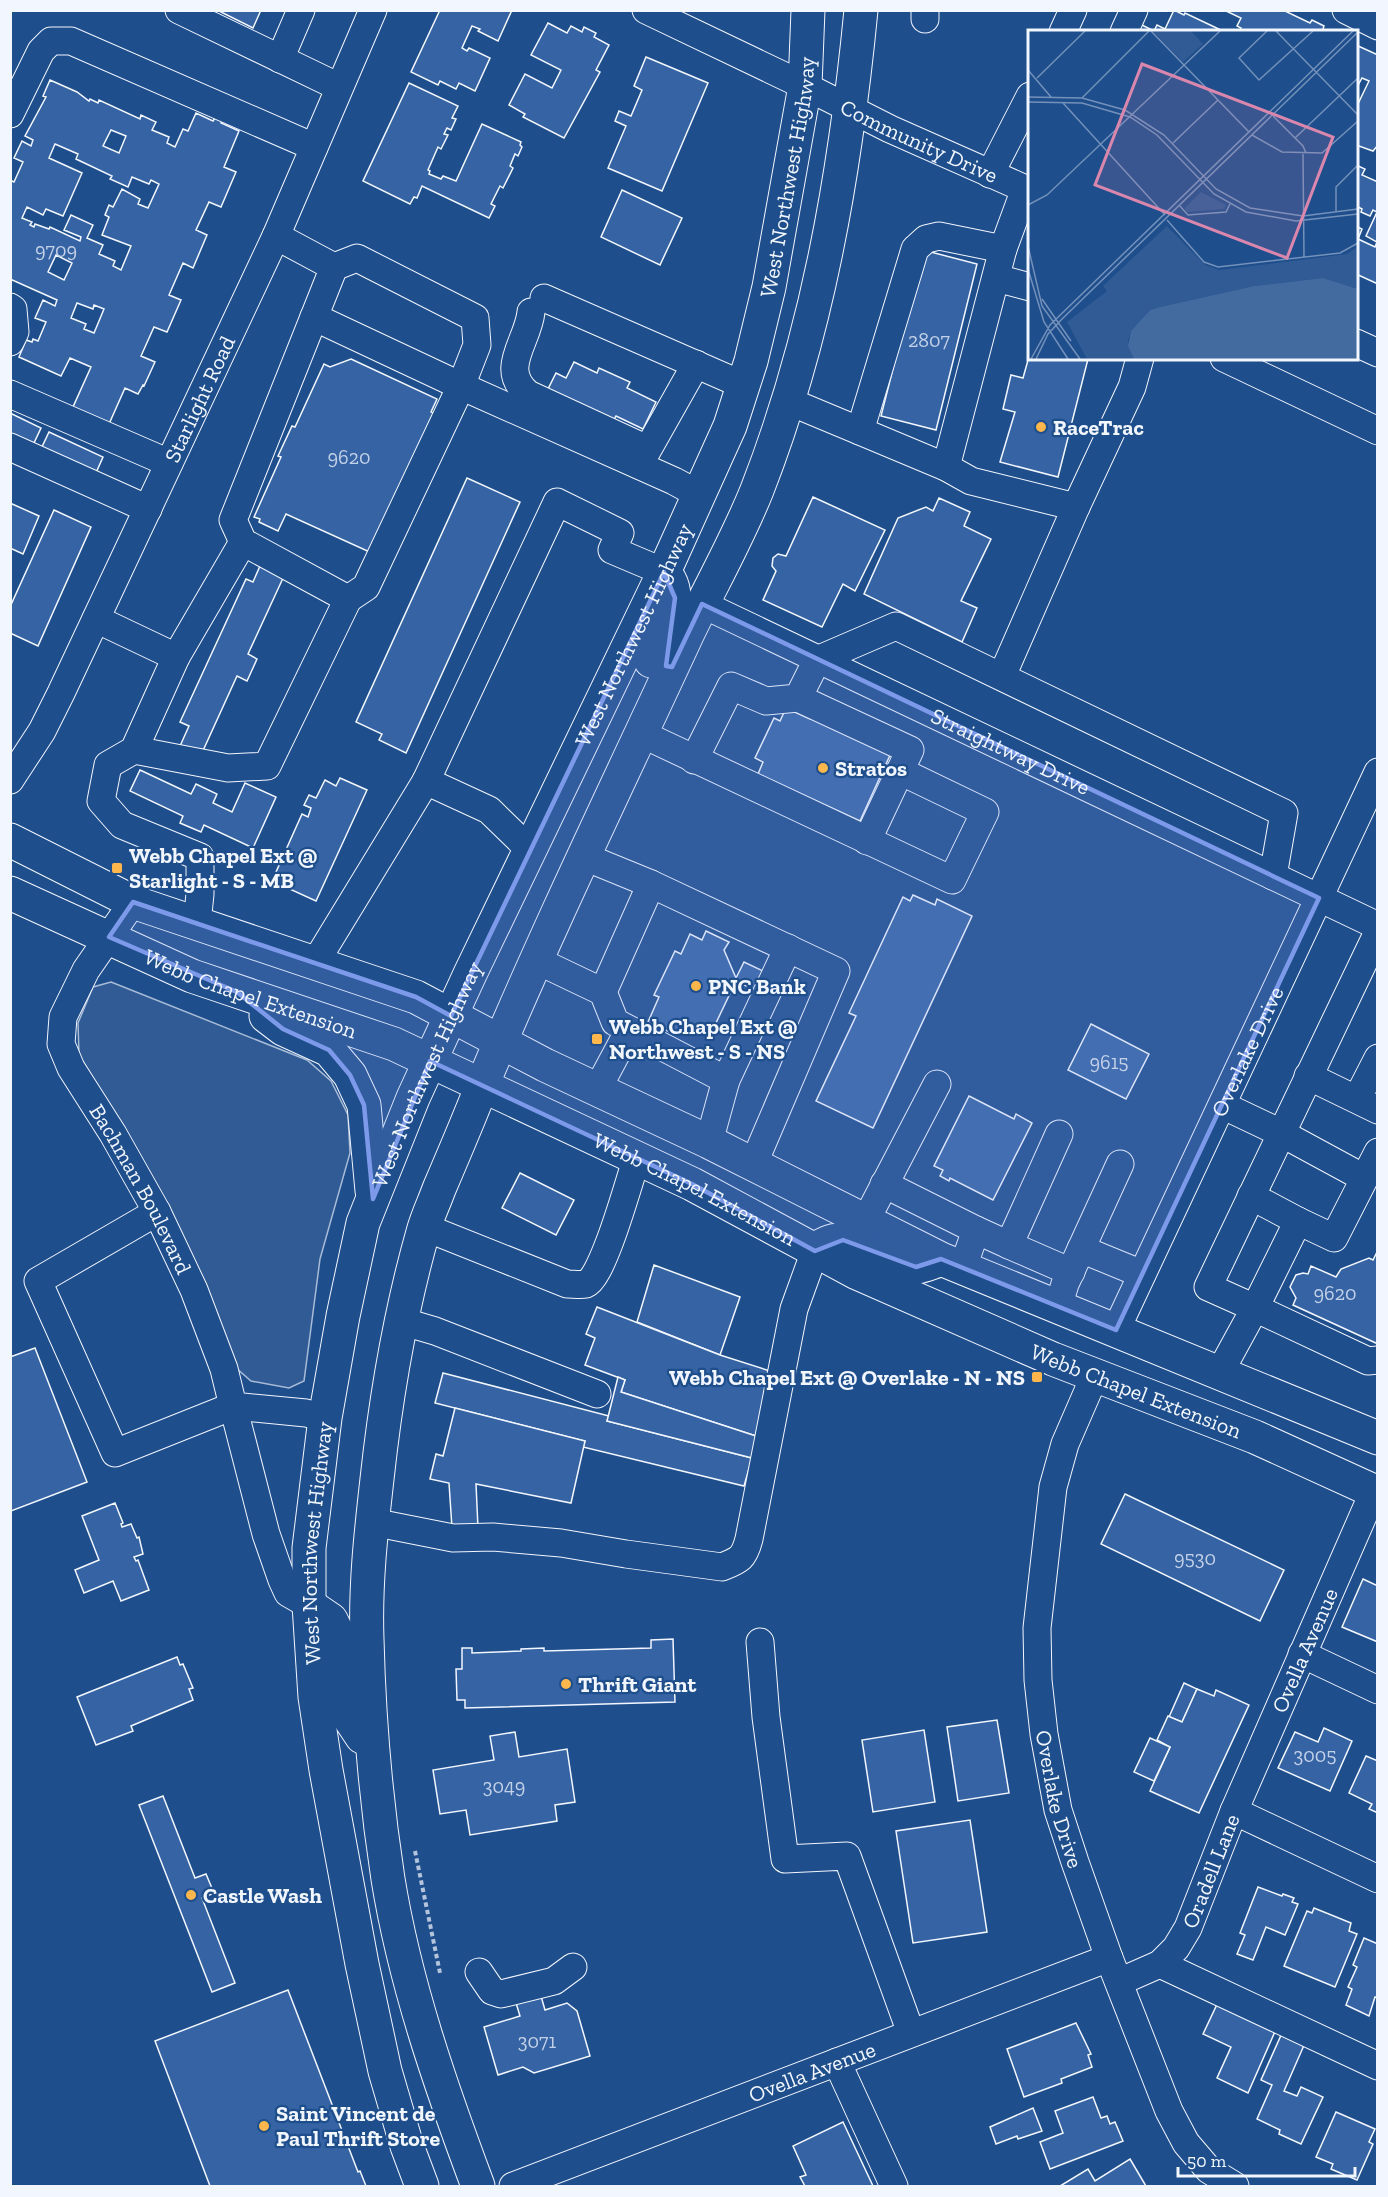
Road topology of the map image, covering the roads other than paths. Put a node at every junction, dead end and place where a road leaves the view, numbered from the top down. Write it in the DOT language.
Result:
graph roads {
  1 [pos="179,10"];
  2 [pos="302,10"];
  3 [pos="373,10"];
  4 [pos="646,10"];
  5 [pos="808,10"];
  6 [pos="861,10"];
  7 [pos="1073,10"];
  8 [pos="1134,10"];
  9 [pos="1346,10"];
  10 [pos="1377,26"];
  11 [pos="1064,30"];
  12 [pos="1125,30"];
  13 [pos="280,59"];
  14 [pos="805,86"];
  15 [pos="339,87"];
  16 [pos="1028,98"];
  17 [pos="849,108"];
  18 [pos="10,114"];
  19 [pos="314,147"];
  20 [pos="990,174"];
  21 [pos="1027,190"];
  22 [pos="276,236"];
  23 [pos="1004,249"];
  24 [pos="334,267"];
  25 [pos="996,278"];
  26 [pos="1028,287"];
  27 [pos="10,307"];
  28 [pos="314,317"];
  29 [pos="10,342"];
  30 [pos="1358,344"];
  31 [pos="1377,353"];
  32 [pos="1139,360"];
  33 [pos="1228,360"];
  34 [pos="696,364"];
  35 [pos="743,385"];
  36 [pos="460,387"];
  37 [pos="10,394"];
  38 [pos="788,401"];
  39 [pos="860,431"];
  40 [pos="1377,431"];
  41 [pos="10,447"];
  42 [pos="643,458"];
  43 [pos="169,463"];
  44 [pos="946,467"];
  45 [pos="700,495"];
  46 [pos="1076,507"];
  47 [pos="148,509"];
  48 [pos="243,542"];
  49 [pos="664,572"];
  50 [pos="348,599"];
  51 [pos="702,604"];
  52 [pos="96,619"];
  53 [pos="176,657"];
  54 [pos="817,660"];
  55 [pos="1002,676"];
  56 [pos="798,698"];
  57 [pos="642,734"];
  58 [pos="134,750"];
  59 [pos="694,760"];
  60 [pos="900,771"];
  61 [pos="1377,772"];
  62 [pos="10,780"];
  63 [pos="426,781"];
  64 [pos="10,840"];
  65 [pos="867,841"];
  66 [pos="530,850"];
  67 [pos="585,857"];
  68 [pos="1273,876"];
  69 [pos="651,884"];
  70 [pos="10,893"];
  71 [pos="1319,898"];
  72 [pos="133,902"];
  73 [pos="197,923"];
  74 [pos="1377,926"];
  75 [pos="1377,932"];
  76 [pos="109,938"];
  77 [pos="788,948"];
  78 [pos="536,960"];
  79 [pos="315,963"];
  80 [pos="1367,981"];
  81 [pos="237,992"];
  82 [pos="603,992"];
  83 [pos="451,1016"];
  84 [pos="629,1030"];
  85 [pos="500,1042"];
  86 [pos="1377,1058"];
  87 [pos="430,1061"];
  88 [pos="1308,1076"];
  89 [pos="726,1080"];
  90 [pos="937,1084"];
  91 [pos="482,1086"];
  92 [pos="597,1090"];
  93 [pos="1222,1105"];
  94 [pos="1367,1105"];
  95 [pos="1281,1133"];
  96 [pos="1059,1134"];
  97 [pos="709,1142"];
  98 [pos="1377,1152"];
  99 [pos="637,1157"];
  100 [pos="1120,1164"];
  101 [pos="753,1165"];
  102 [pos="1364,1178"];
  103 [pos="884,1184"];
  104 [pos="1251,1196"];
  105 [pos="373,1199"];
  106 [pos="157,1212"];
  107 [pos="866,1221"];
  108 [pos="1298,1221"];
  109 [pos="424,1227"];
  110 [pos="976,1230"];
  111 [pos="1009,1245"];
  112 [pos="815,1251"];
  113 [pos="1076,1261"];
  114 [pos="952,1263"];
  115 [pos="1142,1274"];
  116 [pos="1058,1307"];
  117 [pos="1256,1308"];
  118 [pos="401,1321"];
  119 [pos="1116,1330"];
  120 [pos="1377,1360"];
  121 [pos="1220,1372"];
  122 [pos="1095,1375"];
  123 [pos="597,1394"];
  124 [pos="233,1406"];
  125 [pos="325,1418"];
  126 [pos="1377,1438"];
  127 [pos="1376,1492"];
  128 [pos="372,1522"];
  129 [pos="309,1605"];
  130 [pos="760,1642"];
  131 [pos="1302,1654"];
  132 [pos="1377,1690"];
  133 [pos="374,1757"];
  134 [pos="1234,1811"];
  135 [pos="1377,1879"];
  136 [pos="1160,1964"];
  137 [pos="573,1967"];
  138 [pos="1114,1970"];
  139 [pos="480,1972"];
  140 [pos="911,2033"];
  141 [pos="837,2062"];
  142 [pos="1377,2066"];
  143 [pos="423,2187"];
  144 [pos="478,2187"];
  145 [pos="513,2187"];
  146 [pos="894,2187"];
  147 [pos="1234,2187"];
  1 -- 13 [label="street"];
  2 -- 13 [label="street"];
  3 -- 15 [label="street, Starlight Road"];
  4 -- 14 [label="street, Community Drive"];
  5 -- 14 [label="main road, West Northwest Highway"];
  6 -- 17 [label="main road"];
  7 -- 11 [label="street"];
  8 -- 12 [label="street"];
  9 -- 10 [label="street"];
  13 -- 15 [label="street"];
  14 -- 17 [label="street, Community Drive"];
  14 -- 35 [label="main road, West Northwest Highway"];
  15 -- 19 [label="street, Starlight Road"];
  16 -- 20 [label="street"];
  17 -- 20 [label="street, Community Drive"];
  17 -- 38 [label="main road"];
  18 -- 19 [label="street"];
  19 -- 22 [label="street, Starlight Road"];
  20 -- 21 [label="street, Community Drive"];
  21 -- 23 [label="street"];
  22 -- 24 [label="street"];
  22 -- 43 [label="street, Starlight Road"];
  23 -- 25 [label="street"];
  23 -- 39 [label="street"];
  24 -- 28 [label="street"];
  24 -- 36 [label="street"];
  25 -- 26 [label="street"];
  25 -- 44 [label="street"];
  27 -- 29 [label="street"];
  28 -- 36 [label="street"];
  28 -- 48 [label="street"];
  30 -- 31 [label="street"];
  32 -- 46 [label="street"];
  33 -- 40 [label="street"];
  34 -- 35 [label="street"];
  34 -- 42 [label="street"];
  34 -- 42 [label="street"];
  35 -- 45 [label="main road, West Northwest Highway"];
  36 -- 42 [label="street"];
  36 -- 50 [label="street"];
  37 -- 43 [label="street"];
  38 -- 39 [label="street"];
  38 -- 51 [label="main road"];
  39 -- 44 [label="street"];
  41 -- 47 [label="street"];
  42 -- 45 [label="street"];
  43 -- 47 [label="street, Starlight Road"];
  44 -- 46 [label="street"];
  45 -- 49 [label="main road, West Northwest Highway"];
  46 -- 55 [label="street"];
  47 -- 52 [label="street, Starlight Road"];
  48 -- 50 [label="street"];
  48 -- 53 [label="street"];
  49 -- 57 [label="main road"];
  49 -- 63 [label="street"];
  49 -- 66 [label="main road, West Northwest Highway"];
  50 -- 58 [label="street"];
  51 -- 54 [label="street, Straightway Drive"];
  51 -- 57 [label="main road"];
  52 -- 53 [label="street"];
  52 -- 62 [label="street, Starlight Road"];
  53 -- 58 [label="street"];
  54 -- 55 [label="street"];
  54 -- 56 [label="street"];
  54 -- 68 [label="street, Straightway Drive"];
  55 -- 68 [label="street"];
  56 -- 59 [label="street"];
  56 -- 60 [label="street"];
  57 -- 59 [label="street"];
  57 -- 67 [label="main road"];
  58 -- 73 [label="street"];
  59 -- 65 [label="street"];
  60 -- 65 [label="street"];
  60 -- 65 [label="street"];
  61 -- 71 [label="street, Overlake Drive"];
  63 -- 66 [label="street"];
  63 -- 79 [label="street"];
  64 -- 72 [label="main road, Webb Chapel Extension"];
  66 -- 83 [label="main road, West Northwest Highway"];
  67 -- 69 [label="street"];
  67 -- 78 [label="main road"];
  68 -- 71 [label="street, Straightway Drive"];
  69 -- 77 [label="street"];
  69 -- 82 [label="street"];
  70 -- 76 [label="main road, Webb Chapel Extension"];
  71 -- 74 [label="street, Straightway Drive"];
  71 -- 93 [label="street, Overlake Drive"];
  72 -- 73 [label="main road, Webb Chapel Extension"];
  72 -- 76 [label="street, Bachman Boulevard"];
  73 -- 79 [label="main road, Webb Chapel Extension"];
  75 -- 80 [label="street"];
  76 -- 81 [label="main road, Webb Chapel Extension"];
  76 -- 106 [label="street, Bachman Boulevard"];
  77 -- 89 [label="street"];
  77 -- 101 [label="street"];
  78 -- 82 [label="street"];
  78 -- 85 [label="main road"];
  79 -- 83 [label="main road, Webb Chapel Extension"];
  80 -- 88 [label="street"];
  81 -- 87 [label="main road, Webb Chapel Extension"];
  81 -- 105 [label="main road"];
  82 -- 84 [label="street"];
  83 -- 85 [label="main road, Webb Chapel Extension"];
  83 -- 87 [label="main road, West Northwest Highway"];
  84 -- 89 [label="street"];
  84 -- 92 [label="street"];
  85 -- 91 [label="main road"];
  85 -- 92 [label="main road, Webb Chapel Extension"];
  86 -- 94 [label="street"];
  87 -- 91 [label="main road, Webb Chapel Extension"];
  87 -- 105 [label="main road, West Northwest Highway"];
  88 -- 94 [label="street"];
  88 -- 95 [label="street"];
  89 -- 97 [label="street"];
  90 -- 103 [label="street"];
  91 -- 99 [label="main road, Webb Chapel Extension"];
  91 -- 109 [label="main road"];
  92 -- 97 [label="main road, Webb Chapel Extension"];
  93 -- 95 [label="street"];
  93 -- 115 [label="street, Overlake Drive"];
  95 -- 102 [label="street"];
  95 -- 104 [label="street"];
  96 -- 111 [label="street"];
  97 -- 101 [label="main road, Webb Chapel Extension"];
  98 -- 102 [label="street"];
  99 -- 109 [label="street"];
  99 -- 112 [label="main road, Webb Chapel Extension"];
  100 -- 113 [label="street"];
  101 -- 107 [label="main road, Webb Chapel Extension"];
  102 -- 108 [label="street"];
  103 -- 107 [label="street"];
  103 -- 110 [label="street"];
  104 -- 108 [label="street"];
  104 -- 117 [label="street"];
  105 -- 125 [label="main road, West Northwest Highway"];
  106 -- 124 [label="street, Bachman Boulevard"];
  106 -- 124 [label="street"];
  107 -- 114 [label="main road, Webb Chapel Extension"];
  108 -- 117 [label="street"];
  109 -- 118 [label="main road"];
  110 -- 111 [label="street"];
  110 -- 114 [label="street"];
  111 -- 113 [label="street"];
  112 -- 114 [label="main road"];
  112 -- 122 [label="main road, Webb Chapel Extension"];
  112 -- 128 [label="street"];
  113 -- 115 [label="street"];
  113 -- 116 [label="street"];
  114 -- 116 [label="main road, Webb Chapel Extension"];
  115 -- 119 [label="street, Overlake Drive"];
  116 -- 119 [label="main road, Webb Chapel Extension"];
  117 -- 120 [label="street"];
  117 -- 121 [label="street"];
  118 -- 123 [label="street"];
  118 -- 128 [label="main road"];
  119 -- 121 [label="main road, Webb Chapel Extension"];
  119 -- 122 [label="main road"];
  121 -- 126 [label="main road, Webb Chapel Extension"];
  122 -- 127 [label="main road, Webb Chapel Extension"];
  122 -- 138 [label="street, Overlake Drive"];
  124 -- 125 [label="street"];
  124 -- 129 [label="street, Bachman Boulevard"];
  125 -- 129 [label="main road, West Northwest Highway"];
  127 -- 131 [label="street, Ovella Avenue"];
  128 -- 133 [label="main road"];
  129 -- 133 [label="main road"];
  129 -- 143 [label="main road, West Northwest Highway"];
  130 -- 140 [label="street"];
  131 -- 132 [label="street"];
  131 -- 134 [label="street, Ovella Avenue"];
  133 -- 144 [label="main road"];
  134 -- 135 [label="street, Oradell Lane"];
  134 -- 136 [label="street, Oradell Lane"];
  136 -- 138 [label="street, Oradell Lane"];
  136 -- 142 [label="street"];
  137 -- 139 [label="street"];
  138 -- 140 [label="street, Ovella Avenue"];
  138 -- 147 [label="street, Overlake Drive"];
  140 -- 141 [label="street, Ovella Avenue"];
  141 -- 145 [label="street, Ovella Avenue"];
  141 -- 146 [label="street"];
}
